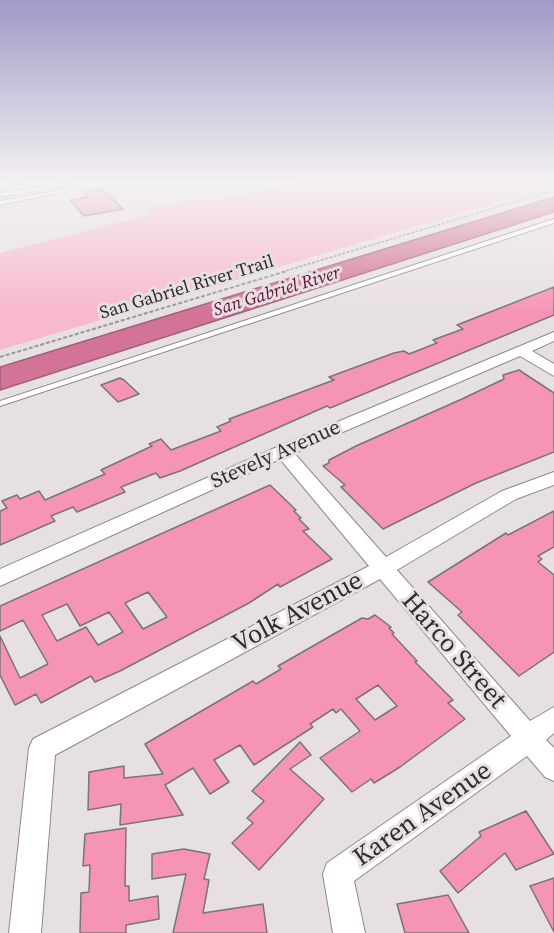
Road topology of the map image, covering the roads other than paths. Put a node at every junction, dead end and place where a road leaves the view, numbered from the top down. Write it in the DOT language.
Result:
graph roads {
  1 [pos="537,227"];
  2 [pos="554,336"];
  3 [pos="522,351"];
  4 [pos="554,371"];
  5 [pos="0,404"];
  6 [pos="283,451"];
  7 [pos="554,478"];
  8 [pos="381,569"];
  9 [pos="0,578"];
  10 [pos="554,718"];
  11 [pos="529,738"];
  12 [pos="554,768"];
  13 [pos="25,933"];
  14 [pos="349,933"];
  1 -- 5 [label="lane"];
  2 -- 3 [label="street, Stevely Avenue"];
  3 -- 4 [label="street"];
  3 -- 6 [label="street, Stevely Avenue"];
  6 -- 8 [label="street, Harco Street"];
  6 -- 9 [label="street, Stevely Avenue"];
  7 -- 8 [label="street, Volk Avenue"];
  8 -- 11 [label="street, Harco Street"];
  8 -- 13 [label="street, Volk Avenue"];
  10 -- 11 [label="street, Karen Avenue"];
  11 -- 12 [label="street, Harco Street"];
  11 -- 14 [label="street, Karen Avenue"];
}
